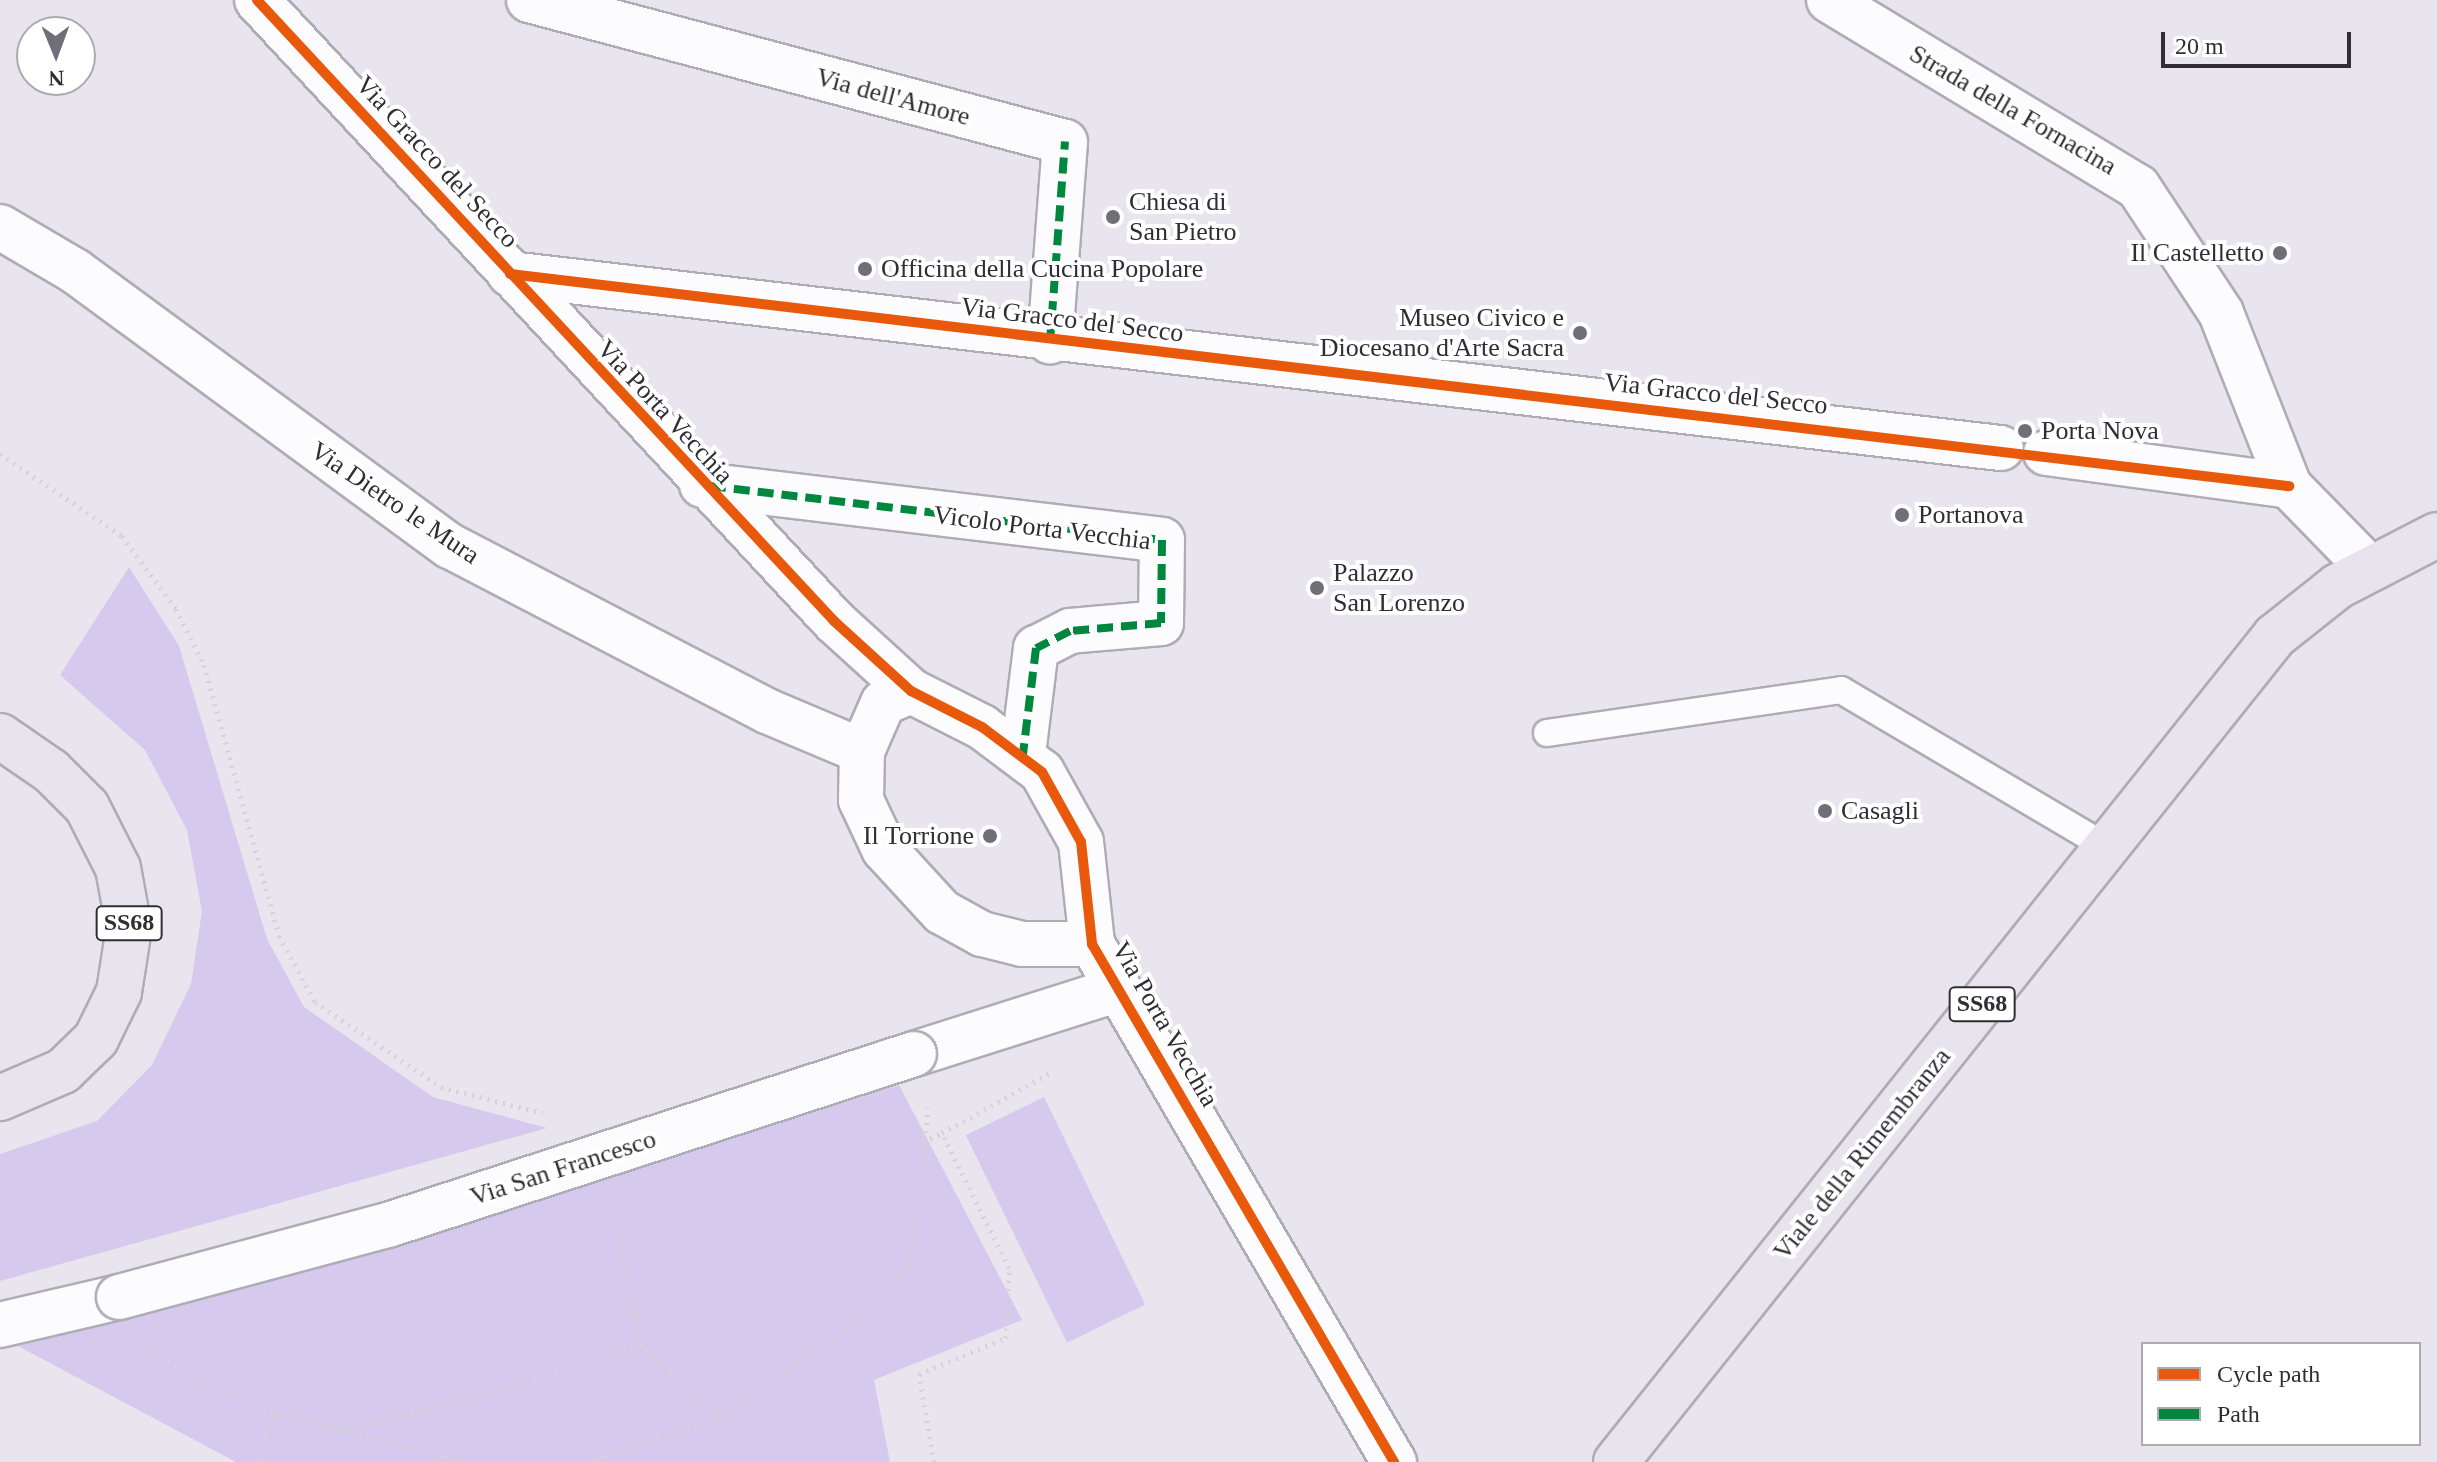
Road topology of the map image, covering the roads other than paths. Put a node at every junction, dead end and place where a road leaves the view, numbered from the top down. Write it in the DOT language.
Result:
graph roads {
  1 [pos="257,0"];
  2 [pos="529,0"];
  3 [pos="1829,0"];
  4 [pos="0,227"];
  5 [pos="510,274"];
  6 [pos="1050,341"];
  7 [pos="2001,448"];
  8 [pos="2046,453"];
  9 [pos="702,485"];
  10 [pos="2289,486"];
  11 [pos="2437,535"];
  12 [pos="2368,567"];
  13 [pos="911,691"];
  14 [pos="1547,733"];
  15 [pos="0,736"];
  16 [pos="862,751"];
  17 [pos="1023,754"];
  18 [pos="2108,848"];
  19 [pos="1092,944"];
  20 [pos="1119,989"];
  21 [pos="0,1098"];
  22 [pos="0,1325"];
  23 [pos="1394,1462"];
  24 [pos="1616,1462"];
  1 -- 5 [label="street, Via Gracco del Secco"];
  2 -- 6 [label="street, Via dell'Amore"];
  3 -- 10 [label="street, Strada della Fornacina"];
  4 -- 16 [label="street, Via Dietro le Mura"];
  5 -- 6 [label="street, Via Gracco del Secco"];
  5 -- 9 [label="street, Via Porta Vecchia"];
  6 -- 7 [label="street, Via Gracco del Secco"];
  8 -- 10 [label="street"];
  9 -- 13 [label="street, Via Porta Vecchia"];
  9 -- 17 [label="street, Vicolo Porta Vecchia"];
  10 -- 12 [label="street, Strada della Fornacina"];
  11 -- 12 [label="main road, SS68"];
  12 -- 18 [label="main road, Viale della Rimembranza / SS68"];
  13 -- 16 [label="street"];
  13 -- 17 [label="street, Via Porta Vecchia"];
  14 -- 18 [label="lane"];
  15 -- 21 [label="main road, SS68"];
  16 -- 19 [label="street"];
  17 -- 19 [label="street, Via Porta Vecchia"];
  18 -- 24 [label="main road, Viale della Rimembranza / SS68"];
  19 -- 20 [label="street, Via Porta Vecchia"];
  20 -- 22 [label="street, Via San Francesco, bridge"];
  20 -- 23 [label="street, Via Porta Vecchia"];
}
